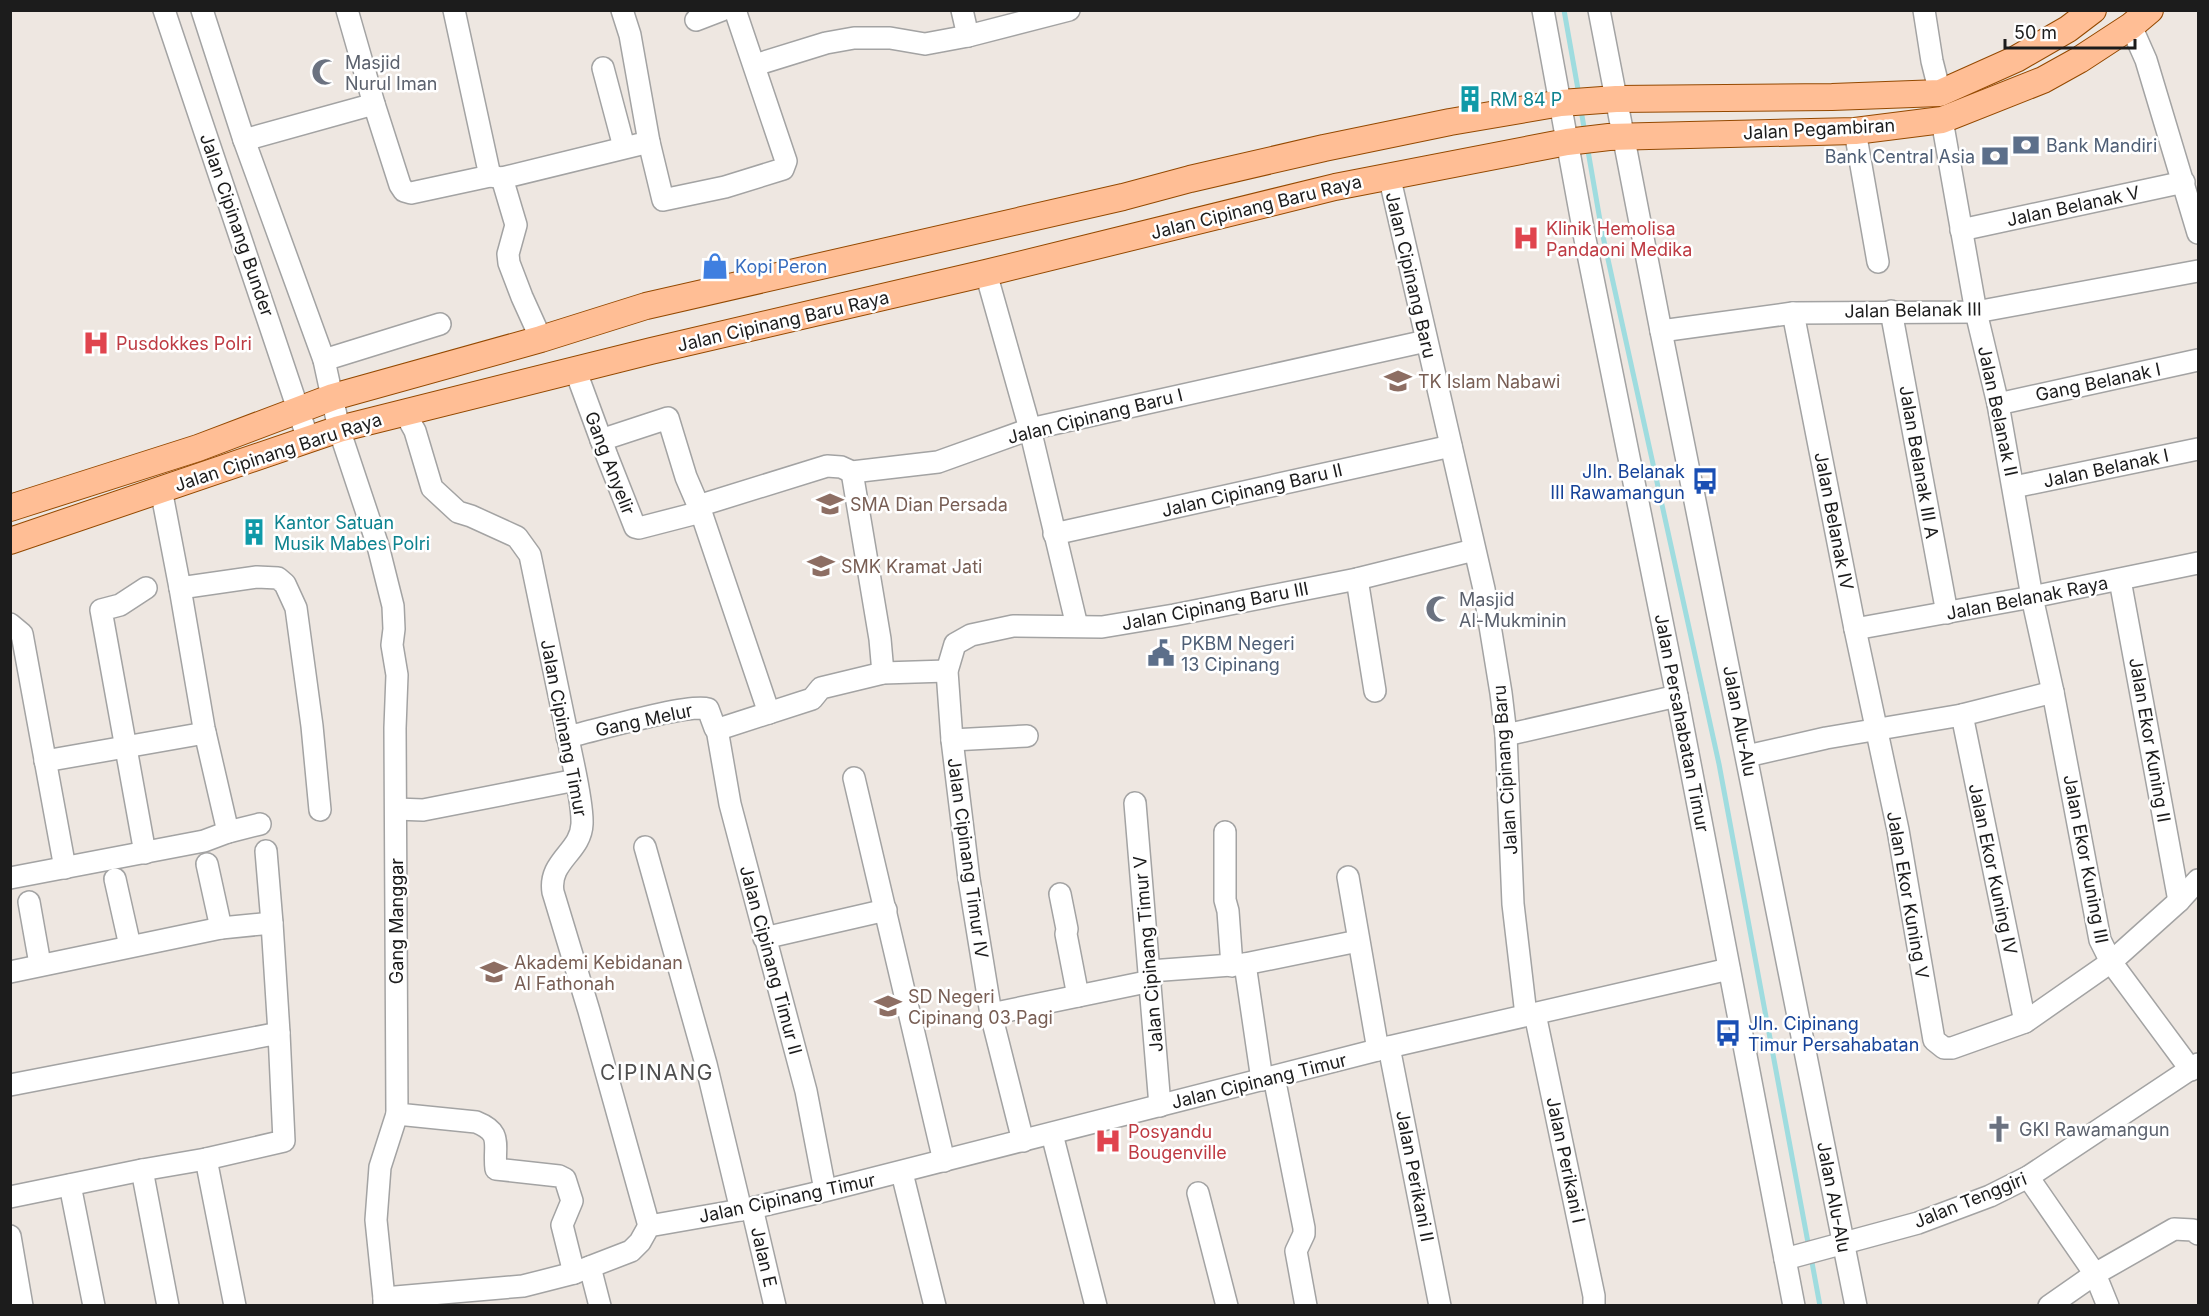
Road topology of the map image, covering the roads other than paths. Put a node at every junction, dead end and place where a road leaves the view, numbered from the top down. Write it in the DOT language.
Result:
graph roads {
  1 [pos="164,10"];
  2 [pos="202,10"];
  3 [pos="347,10"];
  4 [pos="454,10"];
  5 [pos="622,10"];
  6 [pos="722,10"];
  7 [pos="735,10"];
  8 [pos="962,10"];
  9 [pos="1069,10"];
  10 [pos="1543,10"];
  11 [pos="1599,10"];
  12 [pos="1924,10"];
  13 [pos="2093,10"];
  14 [pos="2141,18"];
  15 [pos="696,20"];
  16 [pos="968,36"];
  17 [pos="755,65"];
  18 [pos="603,68"];
  19 [pos="1940,93"];
  20 [pos="1610,99"];
  21 [pos="1568,102"];
  22 [pos="374,104"];
  23 [pos="1942,120"];
  24 [pos="1855,131"];
  25 [pos="1615,136"];
  26 [pos="244,140"];
  27 [pos="1574,141"];
  28 [pos="649,142"];
  29 [pos="624,147"];
  30 [pos="1389,175"];
  31 [pos="496,177"];
  32 [pos="2184,182"];
  33 [pos="1961,230"];
  34 [pos="2199,233"];
  35 [pos="1878,262"];
  36 [pos="2199,271"];
  37 [pos="986,273"];
  38 [pos="1891,311"];
  39 [pos="1976,312"];
  40 [pos="1793,313"];
  41 [pos="441,324"];
  42 [pos="1661,331"];
  43 [pos="541,339"];
  44 [pos="1426,341"];
  45 [pos="324,360"];
  46 [pos="2199,360"];
  47 [pos="575,369"];
  48 [pos="333,397"];
  49 [pos="1998,404"];
  50 [pos="300,410"];
  51 [pos="405,413"];
  52 [pos="339,429"];
  53 [pos="1030,429"];
  54 [pos="308,439"];
  55 [pos="601,440"];
  56 [pos="1451,446"];
  57 [pos="2199,449"];
  58 [pos="852,472"];
  59 [pos="2014,487"];
  60 [pos="161,489"];
  61 [pos="10,508"];
  62 [pos="699,509"];
  63 [pos="1054,534"];
  64 [pos="10,541"];
  65 [pos="1474,550"];
  66 [pos="2199,563"];
  67 [pos="1357,579"];
  68 [pos="2120,580"];
  69 [pos="146,588"];
  70 [pos="180,588"];
  71 [pos="2032,597"];
  72 [pos="1947,613"];
  73 [pos="10,624"];
  74 [pos="1077,626"];
  75 [pos="1855,629"];
  76 [pos="955,644"];
  77 [pos="947,671"];
  78 [pos="883,673"];
  79 [pos="1375,691"];
  80 [pos="2054,692"];
  81 [pos="1677,696"];
  82 [pos="769,712"];
  83 [pos="1962,715"];
  84 [pos="717,729"];
  85 [pos="1876,729"];
  86 [pos="206,733"];
  87 [pos="1506,735"];
  88 [pos="1027,736"];
  89 [pos="567,737"];
  90 [pos="952,740"];
  91 [pos="126,747"];
  92 [pos="1747,756"];
  93 [pos="45,761"];
  94 [pos="854,778"];
  95 [pos="576,780"];
  96 [pos="1135,803"];
  97 [pos="396,809"];
  98 [pos="320,810"];
  99 [pos="260,824"];
  100 [pos="228,832"];
  101 [pos="1225,832"];
  102 [pos="645,847"];
  103 [pos="266,851"];
  104 [pos="145,853"];
  105 [pos="207,864"];
  106 [pos="65,868"];
  107 [pos="1348,877"];
  108 [pos="10,878"];
  109 [pos="116,879"];
  110 [pos="2199,880"];
  111 [pos="1060,894"];
  112 [pos="2180,901"];
  113 [pos="29,902"];
  114 [pos="886,910"];
  115 [pos="272,923"];
  116 [pos="220,928"];
  117 [pos="764,938"];
  118 [pos="1359,941"];
  119 [pos="130,946"];
  120 [pos="2111,962"];
  121 [pos="40,964"];
  122 [pos="1238,965"];
  123 [pos="1729,969"];
  124 [pos="10,972"];
  125 [pos="1151,976"];
  126 [pos="1078,996"];
  127 [pos="991,1014"];
  128 [pos="1531,1015"];
  129 [pos="2025,1022"];
  130 [pos="279,1033"];
  131 [pos="1383,1049"];
  132 [pos="2195,1067"];
  133 [pos="1268,1079"];
  134 [pos="10,1085"];
  135 [pos="1160,1106"];
  136 [pos="397,1114"];
  137 [pos="1052,1134"];
  138 [pos="1023,1141"];
  139 [pos="206,1159"];
  140 [pos="944,1161"];
  141 [pos="141,1170"];
  142 [pos="902,1173"];
  143 [pos="2028,1177"];
  144 [pos="70,1185"];
  145 [pos="825,1190"];
  146 [pos="1198,1193"];
  147 [pos="10,1197"];
  148 [pos="747,1209"];
  149 [pos="649,1226"];
  150 [pos="2199,1234"];
  151 [pos="10,1236"];
  152 [pos="1835,1247"];
  153 [pos="1790,1258"];
  154 [pos="582,1270"];
  155 [pos="2095,1274"];
  156 [pos="384,1302"];
  157 [pos="2106,1304"];
  158 [pos="22,1305"];
  159 [pos="94,1305"];
  160 [pos="168,1305"];
  161 [pos="235,1305"];
  162 [pos="600,1305"];
  163 [pos="775,1305"];
  164 [pos="935,1305"];
  165 [pos="1096,1305"];
  166 [pos="1227,1305"];
  167 [pos="1306,1305"];
  168 [pos="1440,1305"];
  169 [pos="1594,1305"];
  170 [pos="1794,1305"];
  171 [pos="1856,1305"];
  172 [pos="2049,1305"];
  1 -- 50 [label="street, Jalan Cipinang Bunder"];
  2 -- 26 [label="street, Jalan Cipinang Bunder"];
  3 -- 22 [label="street"];
  4 -- 31 [label="street"];
  5 -- 28 [label="street"];
  6 -- 15 [label="street"];
  7 -- 17 [label="street"];
  8 -- 16 [label="street"];
  9 -- 16 [label="street"];
  10 -- 21 [label="street, Jalan Persahabatan Timur"];
  11 -- 20 [label="street, Jalan Alu-Alu"];
  12 -- 19 [label="street"];
  13 -- 19 [label="main road, Jalan Pegambiran"];
  14 -- 23 [label="main road, Jalan Pegambiran"];
  14 -- 32 [label="street"];
  16 -- 17 [label="street"];
  17 -- 28 [label="street"];
  18 -- 29 [label="street"];
  19 -- 20 [label="main road, Jalan Pegambiran"];
  20 -- 21 [label="main road, Jalan Pegambiran"];
  20 -- 25 [label="street, Jalan Alu-Alu"];
  21 -- 27 [label="street, Jalan Persahabatan Timur"];
  21 -- 43 [label="main road, Jalan Cipinang Baru Raya"];
  22 -- 26 [label="street"];
  22 -- 31 [label="street"];
  23 -- 24 [label="main road, Jalan Pegambiran"];
  23 -- 33 [label="street, Jalan Belanak II"];
  24 -- 25 [label="main road, Jalan Pegambiran"];
  24 -- 35 [label="street"];
  25 -- 27 [label="main road, Jalan Pegambiran"];
  25 -- 42 [label="street, Jalan Alu-Alu"];
  26 -- 45 [label="street, Jalan Cipinang Bunder"];
  27 -- 30 [label="main road, Jalan Cipinang Baru Raya"];
  27 -- 81 [label="street, Jalan Persahabatan Timur"];
  28 -- 29 [label="street"];
  29 -- 31 [label="street"];
  30 -- 37 [label="main road, Jalan Cipinang Baru Raya"];
  30 -- 44 [label="street, Jalan Cipinang Baru"];
  31 -- 43 [label="street"];
  32 -- 33 [label="street, Jalan Belanak V"];
  32 -- 34 [label="street"];
  33 -- 39 [label="street, Jalan Belanak II"];
  36 -- 39 [label="street, Jalan Belanak III"];
  37 -- 47 [label="main road, Jalan Cipinang Baru Raya"];
  37 -- 53 [label="street"];
  38 -- 39 [label="street, Jalan Belanak III"];
  38 -- 40 [label="street, Jalan Belanak III"];
  38 -- 72 [label="street, Jalan Belanak III A"];
  39 -- 49 [label="street, Jalan Belanak II"];
  40 -- 42 [label="street, Jalan Belanak III"];
  40 -- 75 [label="street, Jalan Belanak IV"];
  41 -- 45 [label="street"];
  42 -- 92 [label="street, Jalan Alu-Alu"];
  43 -- 48 [label="main road, Jalan Cipinang Baru Raya"];
  44 -- 53 [label="street, Jalan Cipinang Baru I"];
  44 -- 56 [label="street, Jalan Cipinang Baru"];
  45 -- 48 [label="street, Jalan Cipinang Bunder"];
  46 -- 49 [label="street, Gang Belanak I"];
  47 -- 51 [label="main road, Jalan Cipinang Baru Raya"];
  47 -- 55 [label="street, Gang Anyelir"];
  48 -- 50 [label="main road, Jalan Cipinang Baru Raya"];
  48 -- 52 [label="street, Jalan Cipinang Bunder"];
  49 -- 59 [label="street, Jalan Belanak II"];
  50 -- 54 [label="street, Jalan Cipinang Bunder"];
  50 -- 61 [label="main road, Jalan Cipinang Baru Raya"];
  51 -- 52 [label="main road, Jalan Cipinang Baru Raya"];
  51 -- 89 [label="street, Jalan Cipinang Timur"];
  52 -- 54 [label="main road, Jalan Cipinang Baru Raya"];
  52 -- 97 [label="street, Gang Manggar"];
  53 -- 58 [label="street, Jalan Cipinang Baru I"];
  53 -- 63 [label="street"];
  54 -- 60 [label="main road, Jalan Cipinang Baru Raya"];
  55 -- 62 [label="street, Gang Anyelir"];
  55 -- 62 [label="street"];
  56 -- 63 [label="street, Jalan Cipinang Baru II"];
  56 -- 65 [label="street, Jalan Cipinang Baru"];
  57 -- 59 [label="street, Jalan Belanak I"];
  58 -- 62 [label="street, Jalan Cipinang Baru I"];
  58 -- 78 [label="street"];
  59 -- 71 [label="street, Jalan Belanak II"];
  60 -- 64 [label="main road, Jalan Cipinang Baru Raya"];
  60 -- 70 [label="street"];
  62 -- 82 [label="street"];
  63 -- 74 [label="street"];
  65 -- 67 [label="street, Jalan Cipinang Baru III"];
  65 -- 87 [label="street, Jalan Cipinang Baru"];
  66 -- 68 [label="street, Jalan Belanak Raya"];
  67 -- 74 [label="street, Jalan Cipinang Baru III"];
  67 -- 79 [label="street"];
  68 -- 71 [label="street, Jalan Belanak Raya"];
  68 -- 112 [label="street, Jalan Ekor Kuning II"];
  69 -- 91 [label="street"];
  70 -- 86 [label="street"];
  70 -- 98 [label="street"];
  71 -- 72 [label="street, Jalan Belanak Raya"];
  71 -- 80 [label="street, Jalan Ekor Kuning III"];
  72 -- 75 [label="street, Jalan Belanak Raya"];
  73 -- 93 [label="street"];
  74 -- 76 [label="street, Jalan Cipinang Baru III"];
  75 -- 85 [label="street, Jalan Belanak IV"];
  76 -- 77 [label="street, Jalan Cipinang Timur IV"];
  77 -- 78 [label="street, Gang Melur"];
  77 -- 90 [label="street, Jalan Cipinang Timur IV"];
  78 -- 82 [label="street, Gang Melur"];
  80 -- 83 [label="street"];
  80 -- 120 [label="street, Jalan Ekor Kuning III"];
  81 -- 87 [label="street"];
  81 -- 123 [label="street, Jalan Persahabatan Timur"];
  82 -- 84 [label="street, Gang Melur"];
  83 -- 85 [label="street"];
  83 -- 129 [label="street, Jalan Ekor Kuning IV"];
  84 -- 89 [label="street, Gang Melur"];
  84 -- 117 [label="street, Jalan Cipinang Timur II"];
  85 -- 92 [label="street"];
  85 -- 129 [label="street, Jalan Ekor Kuning V"];
  86 -- 91 [label="street"];
  86 -- 100 [label="street"];
  87 -- 128 [label="street, Jalan Cipinang Baru"];
  88 -- 90 [label="street"];
  89 -- 95 [label="street, Jalan Cipinang Timur"];
  90 -- 127 [label="street, Jalan Cipinang Timur IV"];
  91 -- 93 [label="street"];
  91 -- 104 [label="street"];
  92 -- 152 [label="street, Jalan Alu-Alu"];
  93 -- 106 [label="street"];
  94 -- 114 [label="street"];
  95 -- 97 [label="street"];
  95 -- 149 [label="street, Jalan Cipinang Timur"];
  96 -- 125 [label="street, Jalan Cipinang Timur V"];
  97 -- 136 [label="street, Gang Manggar"];
  99 -- 100 [label="street"];
  100 -- 104 [label="street"];
  101 -- 122 [label="street"];
  102 -- 148 [label="street, Jalan E"];
  103 -- 115 [label="street"];
  104 -- 106 [label="street"];
  105 -- 116 [label="street"];
  106 -- 108 [label="street"];
  107 -- 118 [label="street, Jalan Perikani II"];
  109 -- 119 [label="street"];
  110 -- 112 [label="street"];
  111 -- 126 [label="street"];
  112 -- 120 [label="street"];
  113 -- 121 [label="street"];
  114 -- 117 [label="street"];
  114 -- 140 [label="street"];
  115 -- 116 [label="street"];
  115 -- 130 [label="street"];
  116 -- 119 [label="street"];
  117 -- 145 [label="street, Jalan Cipinang Timur II"];
  118 -- 122 [label="street"];
  118 -- 131 [label="street, Jalan Perikani II"];
  119 -- 121 [label="street"];
  120 -- 129 [label="street"];
  120 -- 132 [label="street, Jalan Ekor Kuning III"];
  121 -- 124 [label="street"];
  122 -- 125 [label="street"];
  122 -- 133 [label="street"];
  123 -- 128 [label="street, Jalan Cipinang Timur"];
  123 -- 153 [label="street, Jalan Persahabatan Timur"];
  125 -- 126 [label="street"];
  125 -- 135 [label="street, Jalan Cipinang Timur V"];
  126 -- 127 [label="street"];
  127 -- 138 [label="street, Jalan Cipinang Timur IV"];
  128 -- 131 [label="street, Jalan Cipinang Timur"];
  128 -- 169 [label="street, Jalan Perikani I"];
  130 -- 134 [label="street"];
  130 -- 139 [label="street"];
  131 -- 133 [label="street, Jalan Cipinang Timur"];
  131 -- 168 [label="street, Jalan Perikani II"];
  132 -- 143 [label="street, Jalan Tenggiri"];
  133 -- 135 [label="street, Jalan Cipinang Timur"];
  133 -- 167 [label="street"];
  135 -- 137 [label="street, Jalan Cipinang Timur"];
  136 -- 154 [label="street"];
  136 -- 156 [label="street, Gang Manggar"];
  137 -- 138 [label="street, Jalan Cipinang Timur"];
  137 -- 165 [label="street"];
  138 -- 140 [label="street, Jalan Cipinang Timur"];
  139 -- 141 [label="street"];
  139 -- 161 [label="street"];
  140 -- 142 [label="street, Jalan Cipinang Timur"];
  141 -- 144 [label="street"];
  141 -- 160 [label="street"];
  142 -- 145 [label="street, Jalan Cipinang Timur"];
  142 -- 164 [label="street"];
  143 -- 152 [label="street, Jalan Tenggiri"];
  143 -- 155 [label="street"];
  144 -- 147 [label="street"];
  144 -- 159 [label="street"];
  145 -- 148 [label="street, Jalan Cipinang Timur"];
  146 -- 166 [label="street"];
  148 -- 149 [label="street, Jalan Cipinang Timur"];
  148 -- 163 [label="street, Jalan E"];
  149 -- 154 [label="street"];
  150 -- 155 [label="street"];
  151 -- 158 [label="street"];
  152 -- 153 [label="street, Jalan Tenggiri"];
  152 -- 171 [label="street, Jalan Alu-Alu"];
  153 -- 170 [label="street, Jalan Persahabatan Timur"];
  154 -- 156 [label="street"];
  154 -- 162 [label="street"];
  155 -- 157 [label="street"];
  155 -- 172 [label="street"];
}
